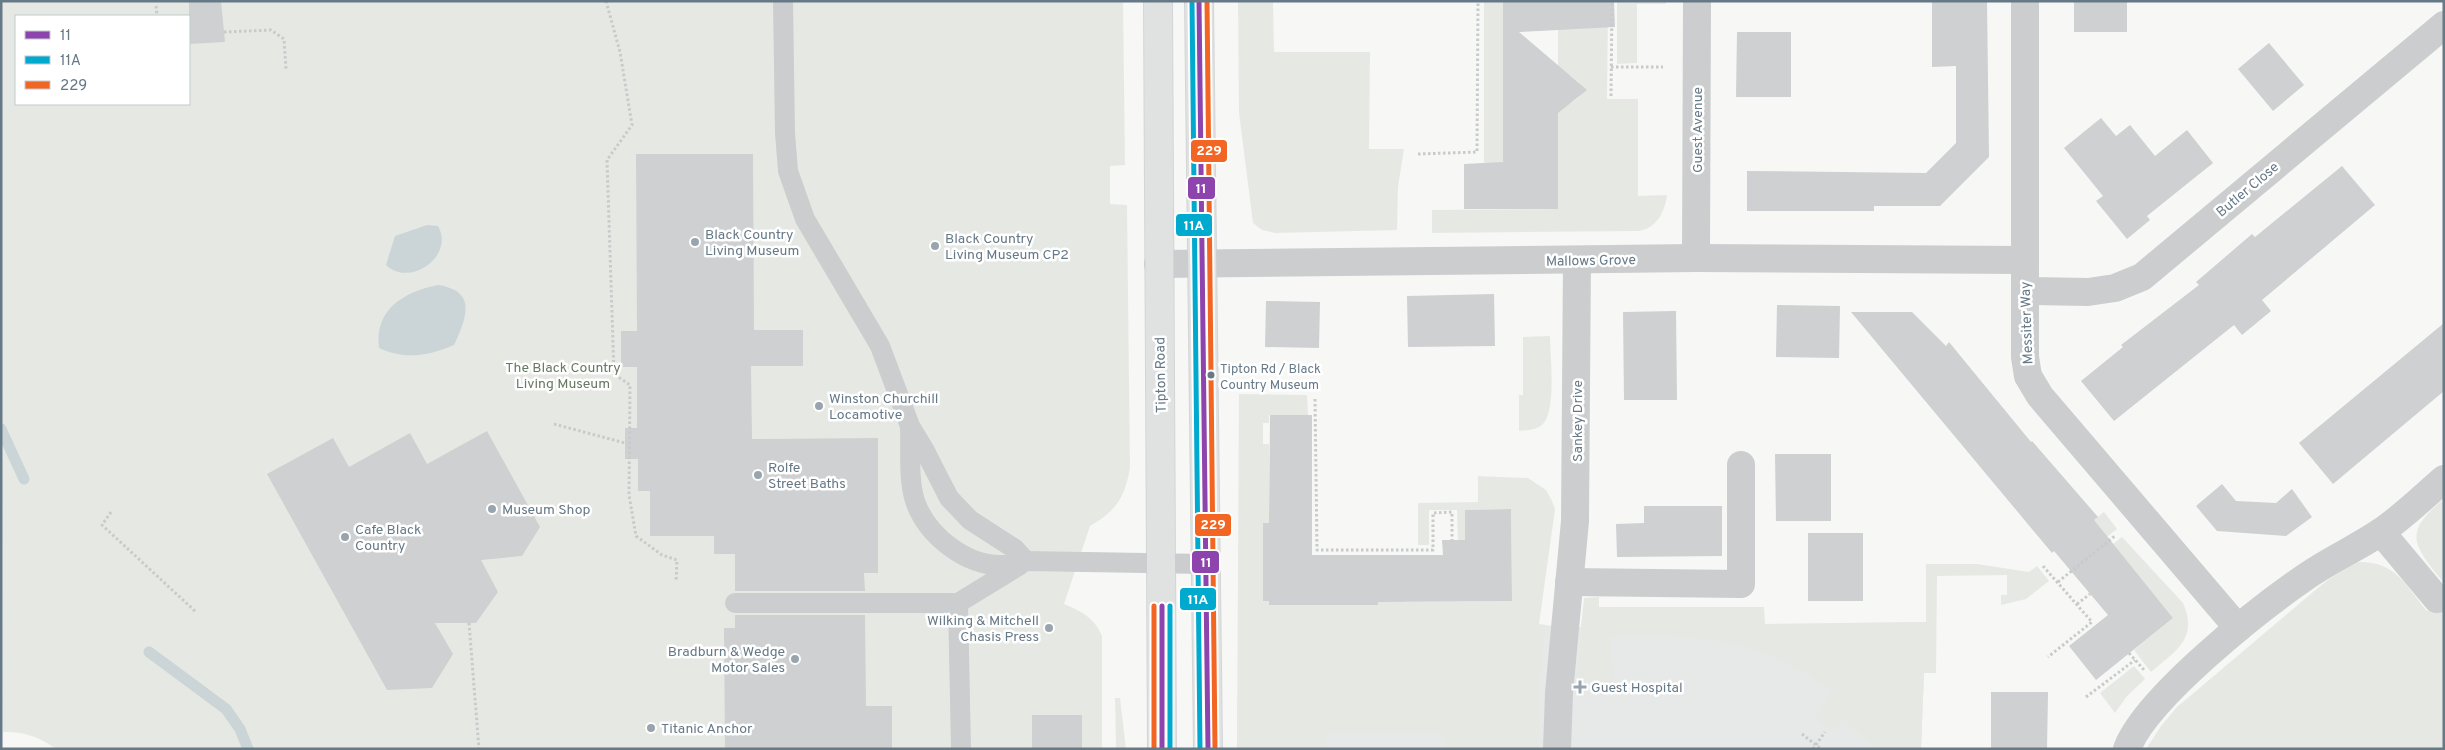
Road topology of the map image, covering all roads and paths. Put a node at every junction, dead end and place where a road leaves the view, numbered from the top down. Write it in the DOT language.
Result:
graph roads {
  1 [pos="606,1"];
  2 [pos="784,1"];
  3 [pos="1158,1"];
  4 [pos="1199,1"];
  5 [pos="1478,1"];
  6 [pos="1612,1"];
  7 [pos="1697,1"];
  8 [pos="2025,1"];
  9 [pos="156,6"];
  10 [pos="157,15"];
  11 [pos="2444,25"];
  12 [pos="224,32"];
  13 [pos="1611,67"];
  14 [pos="1697,67"];
  15 [pos="286,69"];
  16 [pos="1611,96"];
  17 [pos="1418,154"];
  18 [pos="1696,258"];
  19 [pos="1577,260"];
  20 [pos="2024,260"];
  21 [pos="1158,264"];
  22 [pos="1201,265"];
  23 [pos="2025,291"];
  24 [pos="1315,399"];
  25 [pos="554,424"];
  26 [pos="910,426"];
  27 [pos="625,443"];
  28 [pos="1741,465"];
  29 [pos="2444,479"];
  30 [pos="111,512"];
  31 [pos="2141,515"];
  32 [pos="2381,532"];
  33 [pos="1452,540"];
  34 [pos="1026,561"];
  35 [pos="1162,564"];
  36 [pos="1205,564"];
  37 [pos="2043,566"];
  38 [pos="676,582"];
  39 [pos="1569,582"];
  40 [pos="2058,582"];
  41 [pos="2090,594"];
  42 [pos="2437,599"];
  43 [pos="735,603"];
  44 [pos="958,603"];
  45 [pos="2077,604"];
  46 [pos="196,612"];
  47 [pos="470,623"];
  48 [pos="2238,628"];
  49 [pos="2048,657"];
  50 [pos="2135,660"];
  51 [pos="2086,697"];
  52 [pos="1825,732"];
  53 [pos="1802,734"];
  54 [pos="1816,744"];
  55 [pos="479,749"];
  56 [pos="961,749"];
  57 [pos="1162,749"];
  58 [pos="1208,749"];
  59 [pos="1557,749"];
  60 [pos="1813,749"];
  61 [pos="1821,749"];
  62 [pos="2127,749"];
  1 -- 38 [label="path"];
  2 -- 26 [label="lane"];
  3 -- 21 [label="main road, Tipton Road"];
  4 -- 22 [label="main road"];
  5 -- 17 [label="path"];
  6 -- 13 [label="path"];
  7 -- 14 [label="street, Guest Avenue"];
  8 -- 20 [label="street, Messiter Way"];
  9 -- 10 [label="path"];
  11 -- 23 [label="street, Butler Close"];
  12 -- 15 [label="path"];
  13 -- 14 [label="path"];
  13 -- 16 [label="path"];
  14 -- 18 [label="street, Guest Avenue"];
  18 -- 19 [label="street, Mallows Grove"];
  18 -- 20 [label="street, Mallows Grove"];
  19 -- 22 [label="street, Mallows Grove"];
  19 -- 39 [label="street, Sankey Drive"];
  20 -- 23 [label="street, Messiter Way"];
  21 -- 22 [label="street, Mallows Grove"];
  21 -- 35 [label="main road, Tipton Road"];
  22 -- 36 [label="main road"];
  23 -- 31 [label="street, Messiter Way"];
  24 -- 33 [label="path"];
  25 -- 27 [label="path"];
  26 -- 34 [label="lane"];
  26 -- 34 [label="lane"];
  28 -- 39 [label="street"];
  29 -- 32 [label="street"];
  30 -- 46 [label="path"];
  31 -- 40 [label="path"];
  31 -- 48 [label="street, Messiter Way"];
  32 -- 42 [label="street"];
  32 -- 48 [label="street"];
  34 -- 35 [label="lane"];
  34 -- 44 [label="lane"];
  35 -- 36 [label="lane"];
  35 -- 57 [label="main road, Tipton Road"];
  36 -- 58 [label="main road"];
  37 -- 40 [label="path"];
  39 -- 59 [label="street, Sankey Drive"];
  40 -- 45 [label="path"];
  41 -- 45 [label="path"];
  43 -- 44 [label="lane"];
  44 -- 56 [label="lane"];
  45 -- 49 [label="path"];
  47 -- 55 [label="path"];
  48 -- 62 [label="street"];
  50 -- 51 [label="path"];
  52 -- 54 [label="path"];
  53 -- 54 [label="path"];
  54 -- 60 [label="path"];
  54 -- 61 [label="path"];
}
